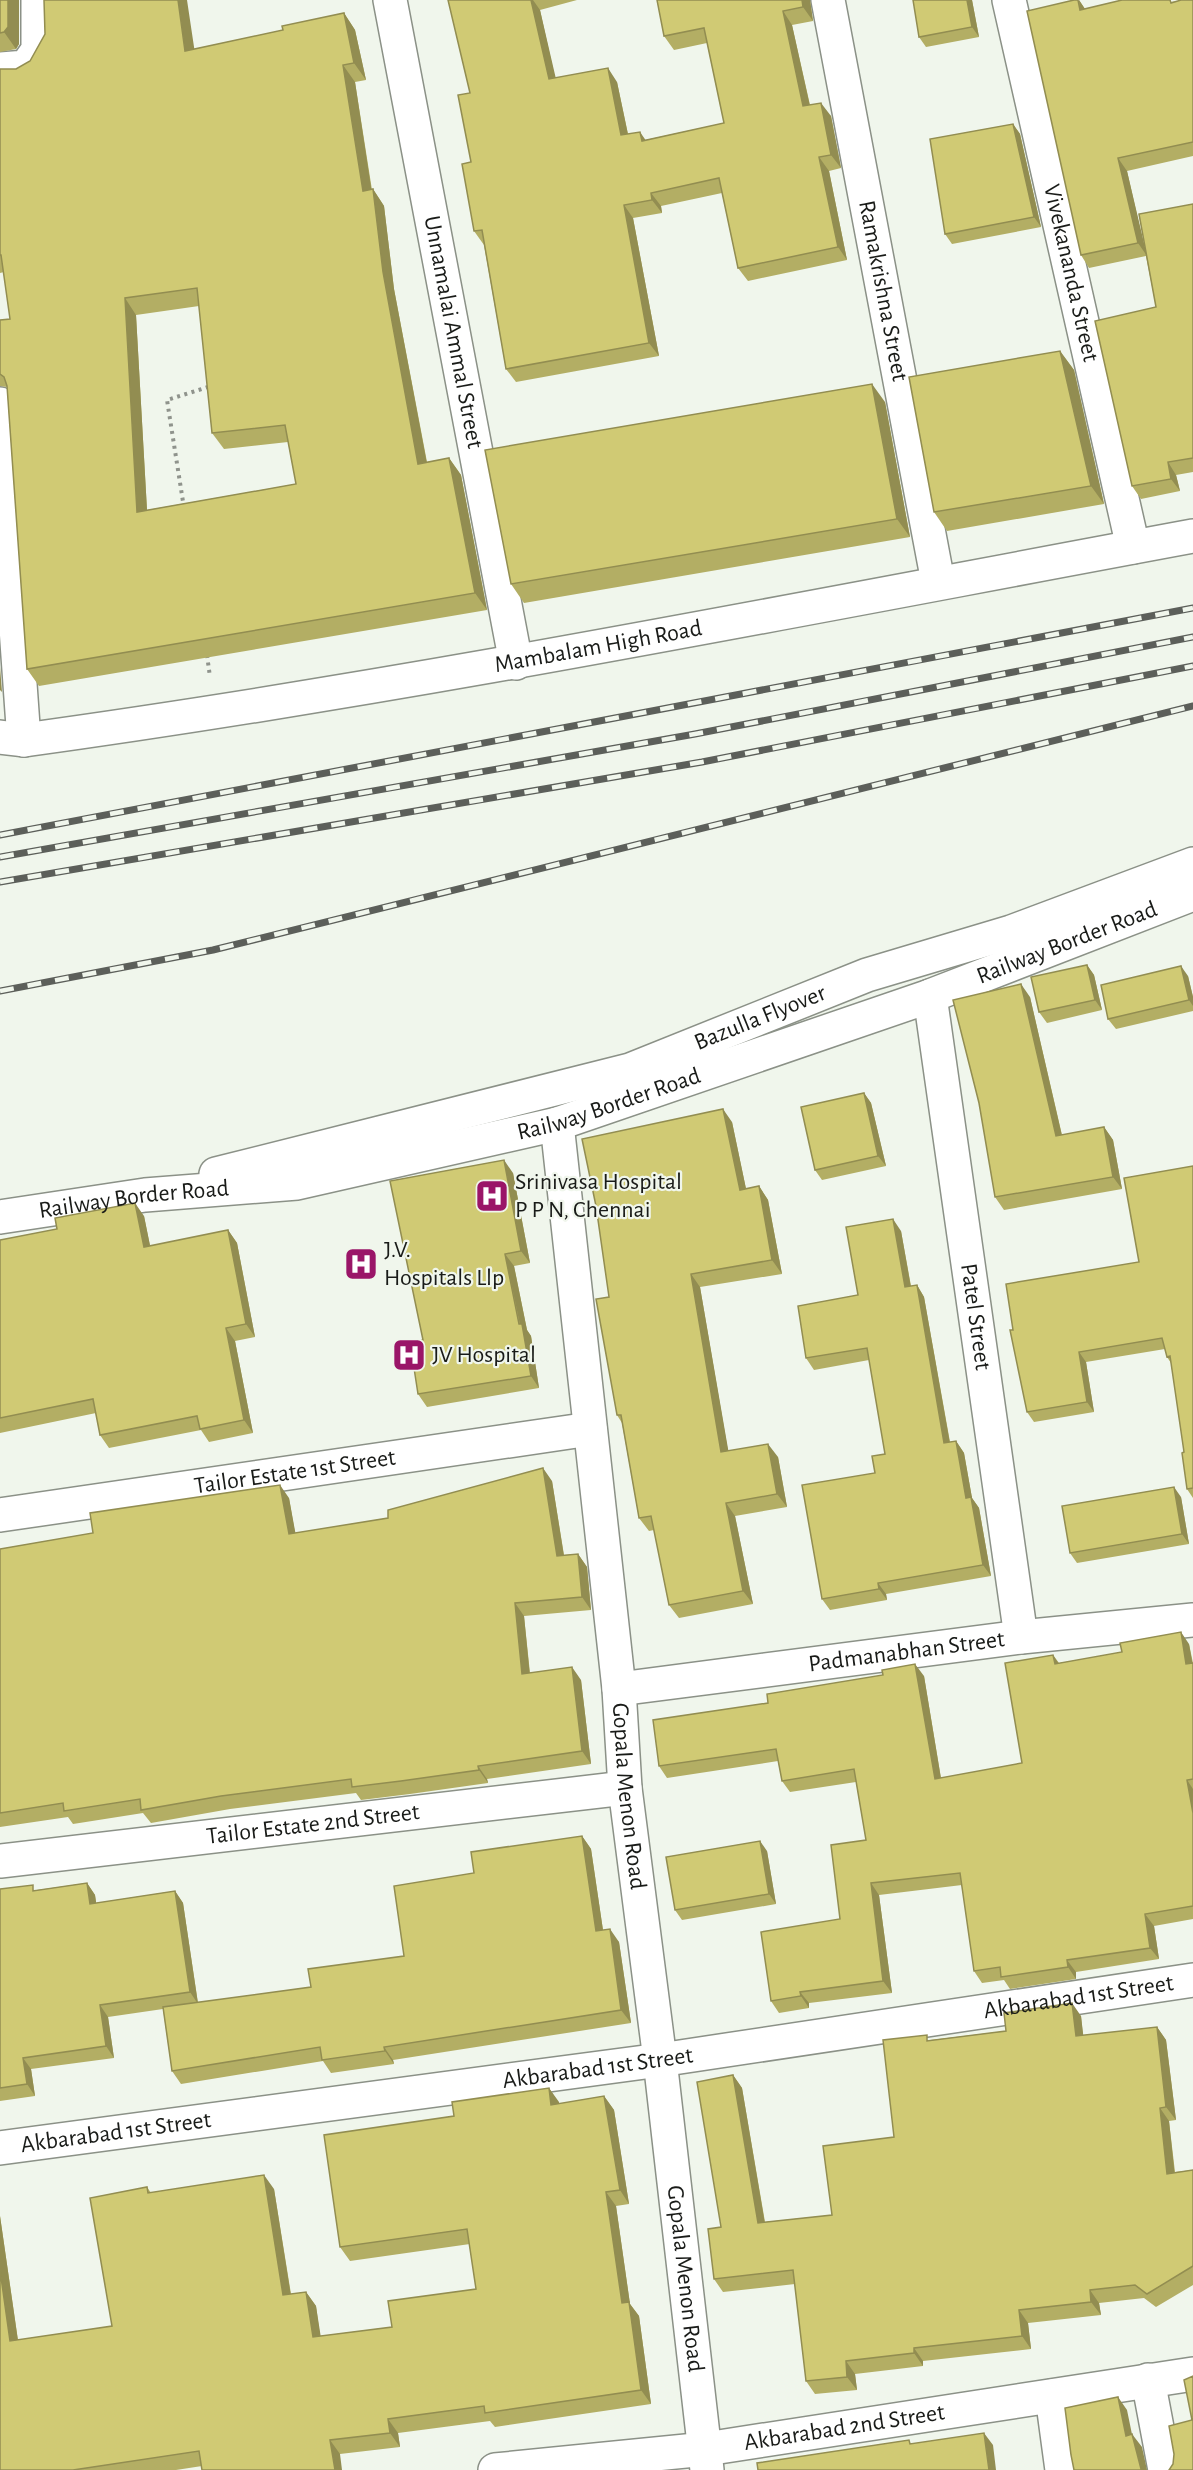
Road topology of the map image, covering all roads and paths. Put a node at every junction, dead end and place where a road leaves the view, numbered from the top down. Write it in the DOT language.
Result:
graph roads {
  1 [pos="38,0"];
  2 [pos="390,0"];
  3 [pos="828,0"];
  4 [pos="1009,0"];
  5 [pos="0,69"];
  6 [pos="208,387"];
  7 [pos="0,404"];
  8 [pos="185,516"];
  9 [pos="1193,536"];
  10 [pos="1133,547"];
  11 [pos="938,582"];
  12 [pos="205,644"];
  13 [pos="516,663"];
  14 [pos="216,714"];
  15 [pos="12,738"];
  16 [pos="1192,891"];
  17 [pos="930,996"];
  18 [pos="557,1124"];
  19 [pos="145,1195"];
  20 [pos="0,1217"];
  21 [pos="590,1429"];
  22 [pos="0,1515"];
  23 [pos="1193,1620"];
  24 [pos="1021,1637"];
  25 [pos="619,1689"];
  26 [pos="625,1788"];
  27 [pos="0,1861"];
  28 [pos="1193,1980"];
  29 [pos="660,2060"];
  30 [pos="0,2148"];
  31 [pos="1193,2374"];
  32 [pos="1148,2380"];
  33 [pos="1052,2396"];
  34 [pos="706,2459"];
  35 [pos="495,2470"];
  36 [pos="1062,2470"];
  37 [pos="1165,2470"];
  1 -- 5 [label="street"];
  2 -- 13 [label="street, Unnamalai Ammal Street"];
  3 -- 11 [label="street, Ramakrishna Street"];
  4 -- 10 [label="street, Vivekananda Street"];
  6 -- 8 [label="path"];
  7 -- 15 [label="street"];
  9 -- 10 [label="street, Mambalam High Road"];
  10 -- 11 [label="street, Mambalam High Road"];
  11 -- 13 [label="street, Mambalam High Road"];
  12 -- 14 [label="path"];
  13 -- 14 [label="street, Mambalam High Road"];
  14 -- 15 [label="street, Mambalam High Road"];
  16 -- 17 [label="street, Railway Border Road"];
  16 -- 19 [label="street, Bazulla Flyover"];
  17 -- 18 [label="street, Railway Border Road"];
  17 -- 24 [label="street, Patel Street"];
  18 -- 19 [label="street, Railway Border Road"];
  18 -- 21 [label="street, Gopala Menon Road"];
  19 -- 20 [label="street, Railway Border Road"];
  21 -- 22 [label="street, Tailor Estate 1st Street"];
  21 -- 25 [label="street, Gopala Menon Road"];
  23 -- 24 [label="street, Padmanabhan Street"];
  24 -- 25 [label="street, Padmanabhan Street"];
  25 -- 26 [label="street, Gopala Menon Road"];
  26 -- 27 [label="street, Tailor Estate 2nd Street"];
  26 -- 29 [label="street, Gopala Menon Road"];
  28 -- 29 [label="street, Akbarabad 1st Street"];
  29 -- 30 [label="street, Akbarabad 1st Street"];
  29 -- 34 [label="street, Gopala Menon Road"];
  31 -- 32 [label="street, Akbarabad 2nd Street"];
  32 -- 33 [label="street, Akbarabad 2nd Street"];
  32 -- 37 [label="street"];
  33 -- 34 [label="street, Akbarabad 2nd Street"];
  33 -- 36 [label="street"];
  34 -- 35 [label="street, Akbarabad 2nd Street"];
}
